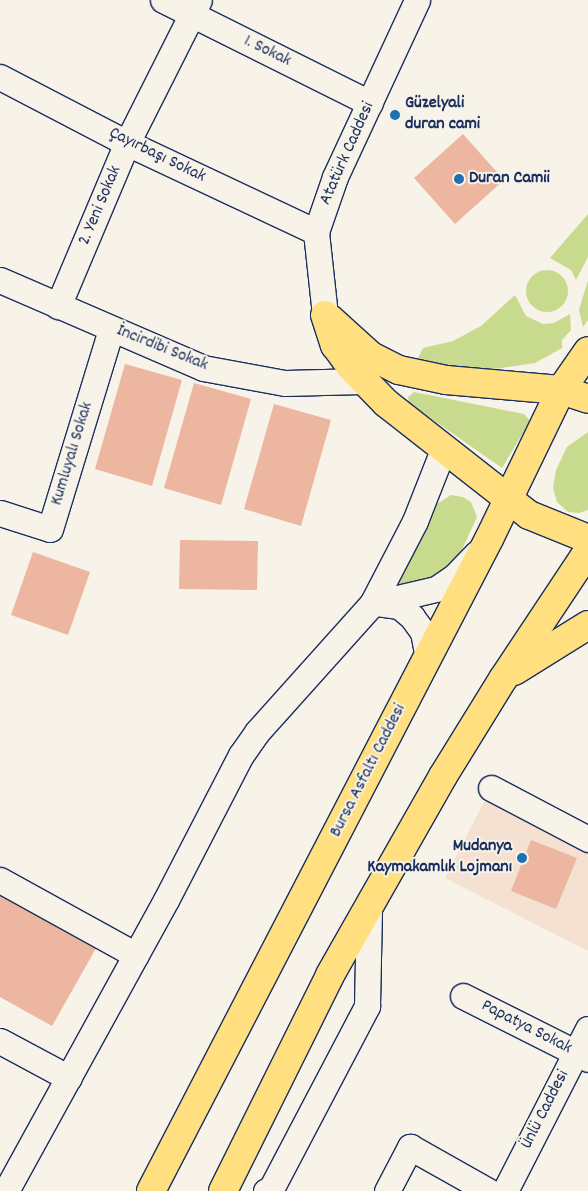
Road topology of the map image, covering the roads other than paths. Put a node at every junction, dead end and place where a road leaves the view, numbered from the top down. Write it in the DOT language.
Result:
graph roads {
  1 [pos="163,0"];
  2 [pos="416,0"];
  3 [pos="195,7"];
  4 [pos="0,77"];
  5 [pos="370,103"];
  6 [pos="127,143"];
  7 [pos="316,232"];
  8 [pos="0,280"];
  9 [pos="58,306"];
  10 [pos="325,314"];
  11 [pos="111,329"];
  12 [pos="588,352"];
  13 [pos="362,381"];
  14 [pos="561,390"];
  15 [pos="588,399"];
  16 [pos="443,450"];
  17 [pos="508,500"];
  18 [pos="0,513"];
  19 [pos="489,539"];
  20 [pos="588,540"];
  21 [pos="588,551"];
  22 [pos="372,604"];
  23 [pos="586,628"];
  24 [pos="428,657"];
  25 [pos="503,679"];
  26 [pos="491,788"];
  27 [pos="588,839"];
  28 [pos="0,880"];
  29 [pos="369,908"];
  30 [pos="136,955"];
  31 [pos="463,996"];
  32 [pos="588,1030"];
  33 [pos="0,1041"];
  34 [pos="582,1056"];
  35 [pos="69,1078"];
  36 [pos="6,1191"];
  37 [pos="152,1191"];
  38 [pos="223,1191"];
  39 [pos="266,1191"];
  40 [pos="387,1191"];
  41 [pos="488,1191"];
  42 [pos="505,1191"];
  1 -- 3 [label="street, 1. Sokak"];
  2 -- 5 [label="street, Atatürk Caddesi"];
  3 -- 5 [label="street, 1. Sokak"];
  3 -- 6 [label="street, 2. Yeni Sokak"];
  4 -- 6 [label="street, Çayırbaşı Sokak"];
  5 -- 7 [label="street, Atatürk Caddesi"];
  6 -- 7 [label="street, Çayırbaşı Sokak"];
  6 -- 9 [label="street, 2. Yeni Sokak"];
  7 -- 10 [label="street, Atatürk Caddesi"];
  8 -- 9 [label="street, İncirdibi Sokak"];
  9 -- 11 [label="street, İncirdibi Sokak"];
  10 -- 13 [label="highway"];
  10 -- 14 [label="highway"];
  11 -- 13 [label="street, İncirdibi Sokak"];
  11 -- 18 [label="street, Kumluyalı Sokak"];
  12 -- 14 [label="highway, Bursa Asfaltı Caddesi"];
  13 -- 16 [label="highway"];
  14 -- 15 [label="highway"];
  14 -- 17 [label="highway, Bursa Asfaltı Caddesi"];
  16 -- 17 [label="highway"];
  16 -- 22 [label="street"];
  17 -- 19 [label="highway, Bursa Asfaltı Caddesi"];
  17 -- 20 [label="highway"];
  19 -- 22 [label="street"];
  19 -- 24 [label="highway, Bursa Asfaltı Caddesi"];
  21 -- 25 [label="highway"];
  22 -- 24 [label="street"];
  22 -- 30 [label="street"];
  23 -- 25 [label="highway"];
  24 -- 37 [label="highway, Bursa Asfaltı Caddesi"];
  25 -- 29 [label="highway"];
  26 -- 27 [label="street"];
  28 -- 30 [label="street"];
  29 -- 38 [label="highway"];
  29 -- 39 [label="street"];
  30 -- 35 [label="street"];
  31 -- 34 [label="street, Papatya Sokak"];
  32 -- 34 [label="street, Ünlü Caddesi"];
  33 -- 35 [label="street"];
  34 -- 42 [label="street, Ünlü Caddesi"];
  35 -- 36 [label="street"];
  40 -- 41 [label="street"];
}
